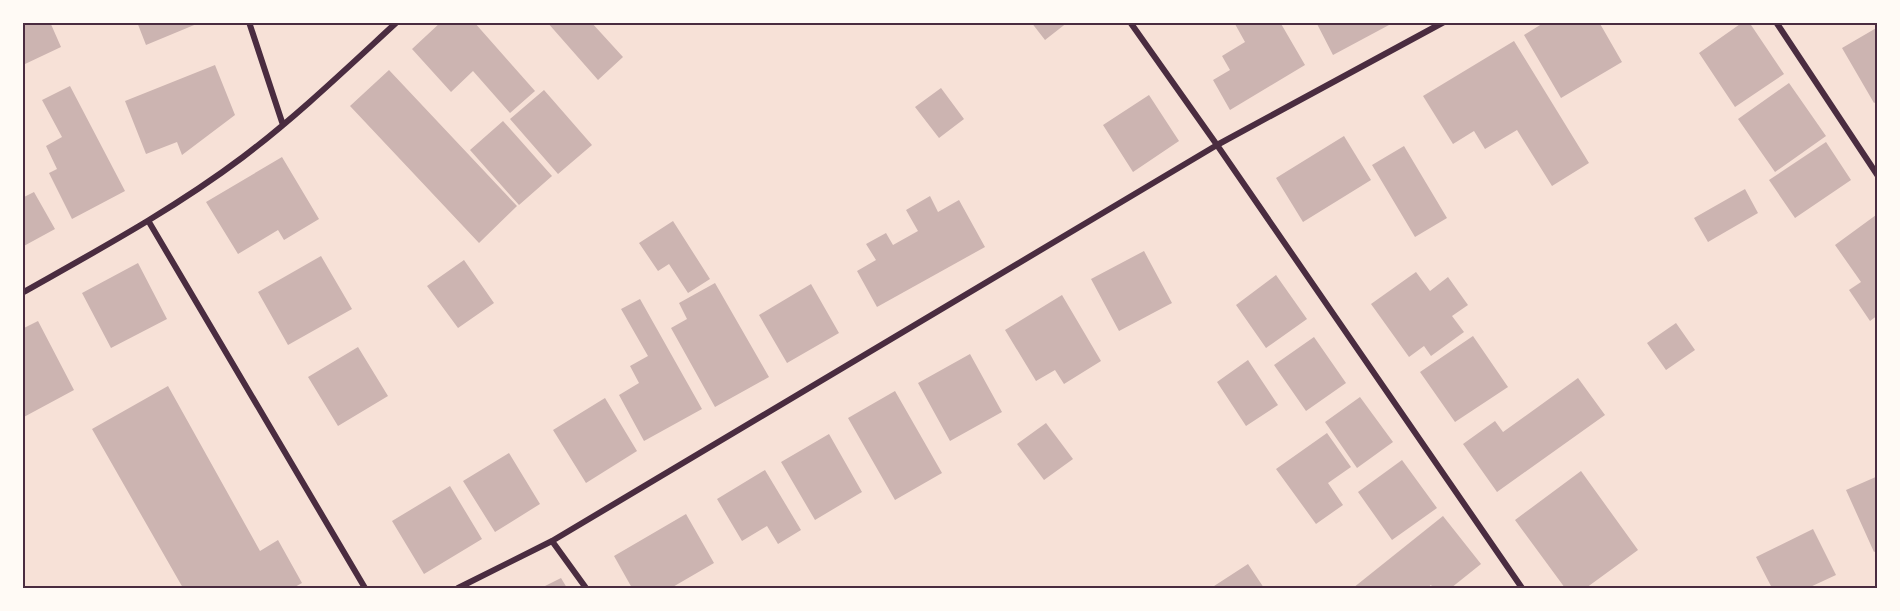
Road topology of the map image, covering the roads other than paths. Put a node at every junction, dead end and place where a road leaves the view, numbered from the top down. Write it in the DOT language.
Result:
graph roads {
  1 [pos="249,22"];
  2 [pos="398,22"];
  3 [pos="1130,22"];
  4 [pos="1444,22"];
  5 [pos="1776,22"];
  6 [pos="283,125"];
  7 [pos="1217,145"];
  8 [pos="1878,176"];
  9 [pos="149,222"];
  10 [pos="22,293"];
  11 [pos="552,541"];
  12 [pos="366,588"];
  13 [pos="458,588"];
  14 [pos="586,588"];
  15 [pos="1522,588"];
  1 -- 6 [label="street"];
  2 -- 6 [label="street"];
  3 -- 7 [label="street"];
  4 -- 7 [label="street"];
  5 -- 8 [label="street"];
  6 -- 9 [label="street"];
  7 -- 11 [label="street"];
  7 -- 15 [label="street"];
  9 -- 10 [label="street"];
  9 -- 12 [label="street"];
  11 -- 13 [label="street"];
  11 -- 14 [label="street"];
}
